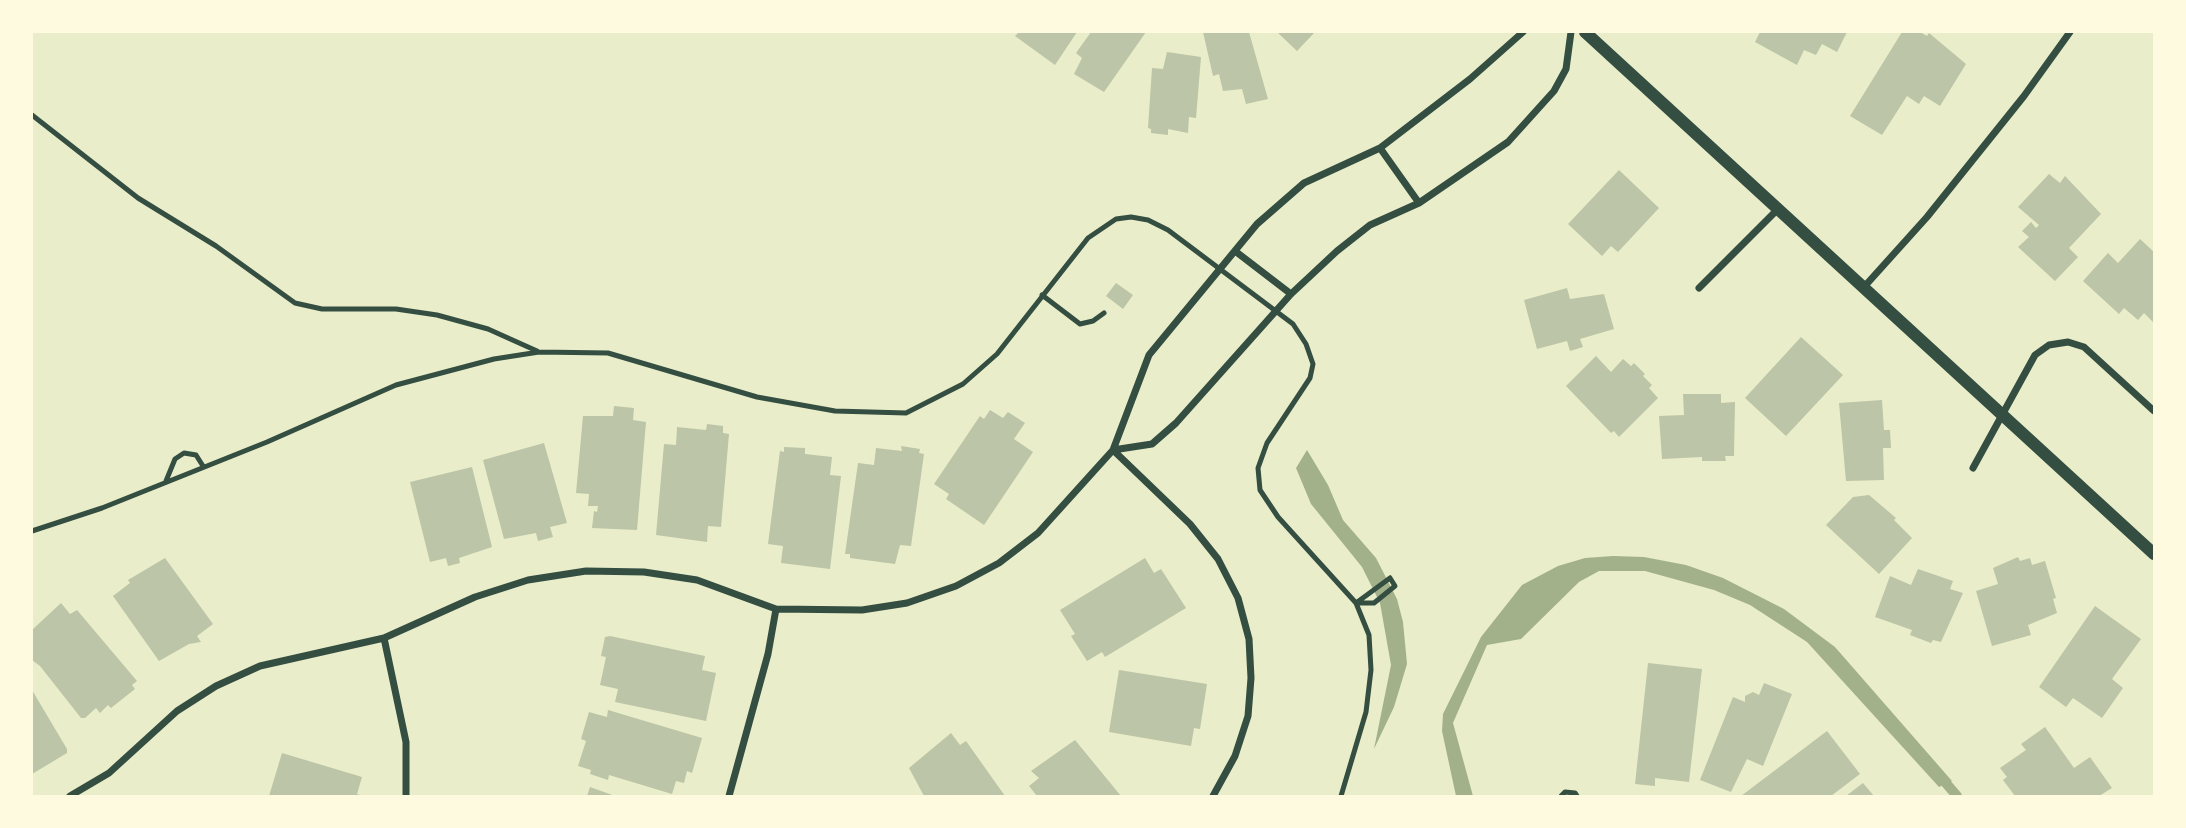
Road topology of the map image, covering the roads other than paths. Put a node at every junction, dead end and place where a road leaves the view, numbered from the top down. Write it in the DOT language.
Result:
graph roads {
  1 [pos="1523,32"];
  2 [pos="1571,32"];
  3 [pos="1585,32"];
  4 [pos="2070,32"];
  5 [pos="32,115"];
  6 [pos="1380,148"];
  7 [pos="1419,204"];
  8 [pos="1778,209"];
  9 [pos="1234,251"];
  10 [pos="1220,269"];
  11 [pos="1864,287"];
  12 [pos="1699,288"];
  13 [pos="1291,294"];
  14 [pos="1042,295"];
  15 [pos="1276,311"];
  16 [pos="1104,313"];
  17 [pos="539,352"];
  18 [pos="2154,411"];
  19 [pos="2003,415"];
  20 [pos="1113,450"];
  21 [pos="203,466"];
  22 [pos="1973,468"];
  23 [pos="166,481"];
  24 [pos="32,531"];
  25 [pos="2154,554"];
  26 [pos="1356,603"];
  27 [pos="776,610"];
  28 [pos="384,638"];
  29 [pos="70,796"];
  30 [pos="407,796"];
  31 [pos="729,796"];
  32 [pos="1213,796"];
  33 [pos="1341,796"];
  34 [pos="1561,796"];
  35 [pos="1577,796"];
  1 -- 6 [label="street"];
  2 -- 7 [label="street"];
  3 -- 8 [label="street"];
  4 -- 11 [label="street"];
  5 -- 17 [label="lane"];
  6 -- 7 [label="street"];
  6 -- 9 [label="street"];
  7 -- 13 [label="street"];
  8 -- 11 [label="street"];
  8 -- 12 [label="street"];
  9 -- 10 [label="street"];
  9 -- 13 [label="street"];
  10 -- 14 [label="lane"];
  10 -- 15 [label="lane"];
  10 -- 20 [label="street"];
  11 -- 19 [label="street"];
  13 -- 15 [label="street"];
  14 -- 16 [label="lane"];
  14 -- 17 [label="lane"];
  15 -- 20 [label="street"];
  15 -- 26 [label="lane"];
  17 -- 21 [label="lane"];
  18 -- 19 [label="street"];
  19 -- 22 [label="street"];
  19 -- 25 [label="street"];
  20 -- 27 [label="street"];
  20 -- 32 [label="street"];
  21 -- 23 [label="lane"];
  21 -- 23 [label="lane"];
  23 -- 24 [label="lane"];
  26 -- 26 [label="lane"];
  26 -- 33 [label="lane"];
  27 -- 28 [label="street"];
  27 -- 31 [label="street"];
  28 -- 29 [label="street"];
  28 -- 30 [label="street"];
  34 -- 35 [label="lane"];
}
